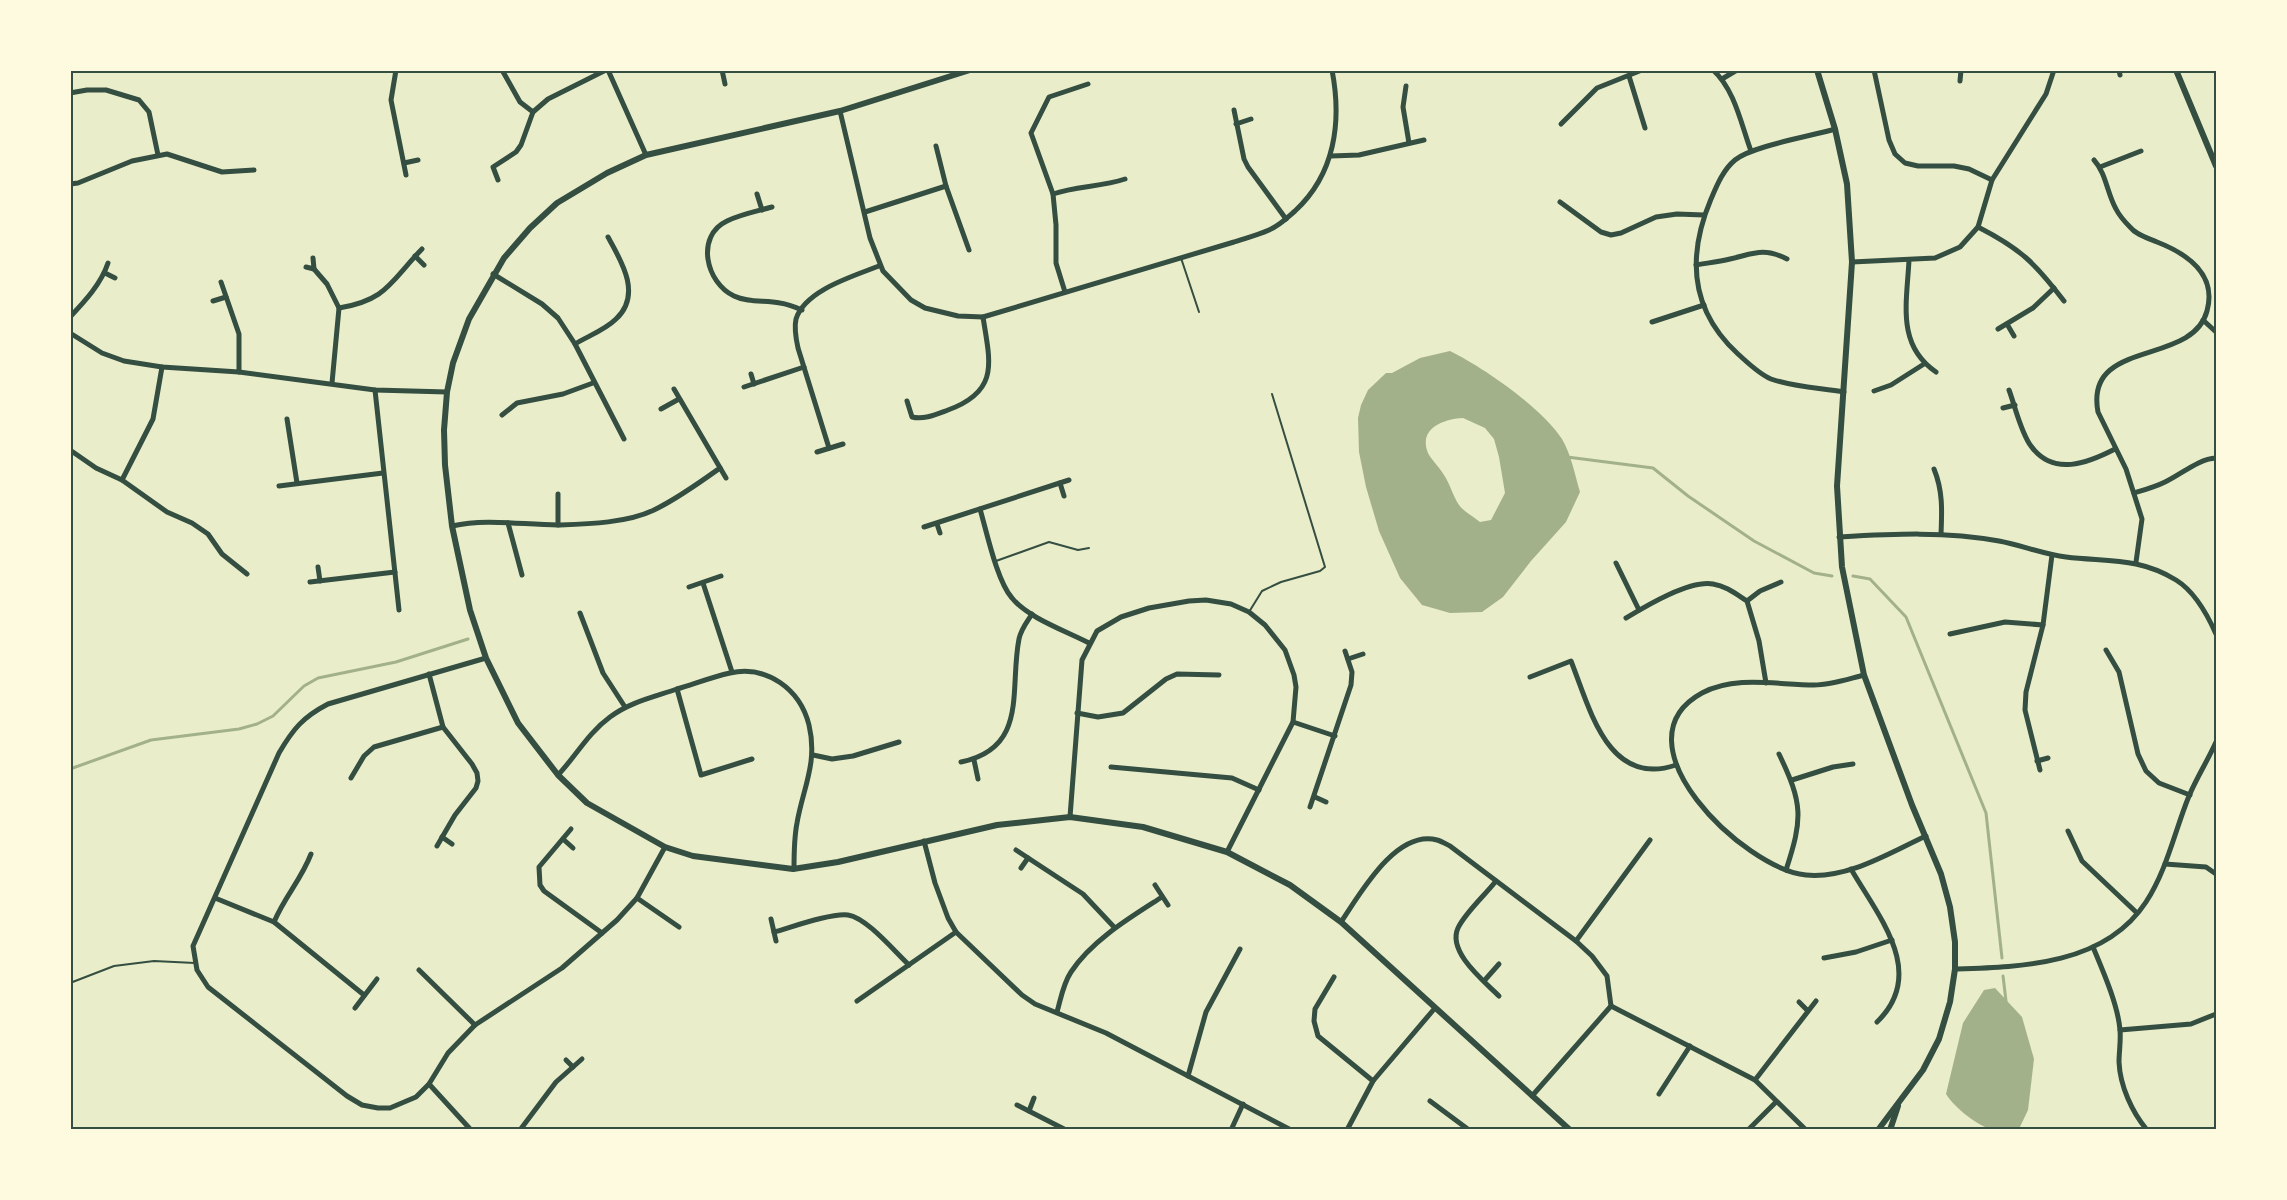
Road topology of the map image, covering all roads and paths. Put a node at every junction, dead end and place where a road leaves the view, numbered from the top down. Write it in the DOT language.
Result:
graph roads {
  1 [pos="396,70"];
  2 [pos="502,70"];
  3 [pos="607,70"];
  4 [pos="723,70"];
  5 [pos="1332,70"];
  6 [pos="1642,70"];
  7 [pos="1713,70"];
  8 [pos="1737,70"];
  9 [pos="1817,70"];
  10 [pos="1874,70"];
  11 [pos="1960,70"];
  12 [pos="2054,70"];
  13 [pos="2176,70"];
  14 [pos="966,71"];
  15 [pos="1629,76"];
  16 [pos="1722,79"];
  17 [pos="1960,81"];
  18 [pos="725,84"];
  19 [pos="1088,84"];
  20 [pos="1406,86"];
  21 [pos="71,91"];
  22 [pos="1234,110"];
  23 [pos="840,111"];
  24 [pos="533,112"];
  25 [pos="1251,119"];
  26 [pos="1236,124"];
  27 [pos="1561,124"];
  28 [pos="1645,128"];
  29 [pos="1835,129"];
  30 [pos="1424,140"];
  31 [pos="1409,143"];
  32 [pos="936,146"];
  33 [pos="1751,151"];
  34 [pos="2141,151"];
  35 [pos="158,155"];
  36 [pos="646,155"];
  37 [pos="1331,156"];
  38 [pos="418,160"];
  39 [pos="2094,160"];
  40 [pos="404,163"];
  41 [pos="2217,166"];
  42 [pos="2100,167"];
  43 [pos="254,170"];
  44 [pos="406,175"];
  45 [pos="1125,179"];
  46 [pos="498,180"];
  47 [pos="1992,180"];
  48 [pos="70,184"];
  49 [pos="946,186"];
  50 [pos="758,194"];
  51 [pos="1053,194"];
  52 [pos="1560,202"];
  53 [pos="772,207"];
  54 [pos="762,210"];
  55 [pos="865,212"];
  56 [pos="1704,215"];
  57 [pos="1286,219"];
  58 [pos="1978,227"];
  59 [pos="608,237"];
  60 [pos="422,249"];
  61 [pos="969,250"];
  62 [pos="415,256"];
  63 [pos="313,258"];
  64 [pos="1181,258"];
  65 [pos="1787,258"];
  66 [pos="1909,260"];
  67 [pos="1852,262"];
  68 [pos="108,263"];
  69 [pos="424,265"];
  70 [pos="1696,265"];
  71 [pos="879,266"];
  72 [pos="306,267"];
  73 [pos="314,269"];
  74 [pos="105,273"];
  75 [pos="493,274"];
  76 [pos="115,278"];
  77 [pos="221,282"];
  78 [pos="2054,288"];
  79 [pos="1065,292"];
  80 [pos="226,297"];
  81 [pos="213,301"];
  82 [pos="2064,301"];
  83 [pos="1704,305"];
  84 [pos="339,308"];
  85 [pos="802,310"];
  86 [pos="1199,312"];
  87 [pos="70,317"];
  88 [pos="983,317"];
  89 [pos="2203,320"];
  90 [pos="1652,322"];
  91 [pos="2007,324"];
  92 [pos="1998,329"];
  93 [pos="2217,332"];
  94 [pos="70,333"];
  95 [pos="2014,336"];
  96 [pos="575,344"];
  97 [pos="1924,364"];
  98 [pos="162,367"];
  99 [pos="804,367"];
  100 [pos="239,372"];
  101 [pos="1936,372"];
  102 [pos="752,374"];
  103 [pos="332,383"];
  104 [pos="593,383"];
  105 [pos="754,384"];
  106 [pos="744,387"];
  107 [pos="674,389"];
  108 [pos="375,390"];
  109 [pos="2009,390"];
  110 [pos="1874,391"];
  111 [pos="447,392"];
  112 [pos="1844,392"];
  113 [pos="1272,394"];
  114 [pos="679,399"];
  115 [pos="907,401"];
  116 [pos="2015,405"];
  117 [pos="2003,408"];
  118 [pos="661,409"];
  119 [pos="502,415"];
  120 [pos="287,419"];
  121 [pos="624,439"];
  122 [pos="843,444"];
  123 [pos="829,448"];
  124 [pos="2115,449"];
  125 [pos="70,450"];
  126 [pos="817,452"];
  127 [pos="2217,458"];
  128 [pos="720,468"];
  129 [pos="1934,469"];
  130 [pos="383,473"];
  131 [pos="726,478"];
  132 [pos="122,480"];
  133 [pos="1069,480"];
  134 [pos="297,483"];
  135 [pos="1060,483"];
  136 [pos="279,486"];
  137 [pos="2134,493"];
  138 [pos="558,494"];
  139 [pos="1064,496"];
  140 [pos="980,510"];
  141 [pos="508,523"];
  142 [pos="937,524"];
  143 [pos="558,525"];
  144 [pos="452,526"];
  145 [pos="924,527"];
  146 [pos="940,533"];
  147 [pos="1941,534"];
  148 [pos="1839,537"];
  149 [pos="1089,548"];
  150 [pos="2052,555"];
  151 [pos="996,561"];
  152 [pos="2136,562"];
  153 [pos="1616,563"];
  154 [pos="318,567"];
  155 [pos="395,572"];
  156 [pos="248,574"];
  157 [pos="522,575"];
  158 [pos="721,576"];
  159 [pos="320,581"];
  160 [pos="310,582"];
  161 [pos="1781,582"];
  162 [pos="703,583"];
  163 [pos="689,587"];
  164 [pos="1747,601"];
  165 [pos="399,610"];
  166 [pos="1639,610"];
  167 [pos="1250,612"];
  168 [pos="580,613"];
  169 [pos="1032,614"];
  170 [pos="1626,618"];
  171 [pos="2043,625"];
  172 [pos="1950,634"];
  173 [pos="2217,634"];
  174 [pos="1089,643"];
  175 [pos="2106,650"];
  176 [pos="1346,651"];
  177 [pos="1363,654"];
  178 [pos="486,658"];
  179 [pos="1348,659"];
  180 [pos="732,672"];
  181 [pos="429,674"];
  182 [pos="1219,675"];
  183 [pos="1864,675"];
  184 [pos="1530,677"];
  185 [pos="1766,683"];
  186 [pos="677,689"];
  187 [pos="625,707"];
  188 [pos="1077,713"];
  189 [pos="1293,722"];
  190 [pos="443,727"];
  191 [pos="1335,736"];
  192 [pos="899,742"];
  193 [pos="2217,742"];
  194 [pos="1779,754"];
  195 [pos="813,755"];
  196 [pos="2048,758"];
  197 [pos="752,759"];
  198 [pos="974,760"];
  199 [pos="2037,761"];
  200 [pos="961,762"];
  201 [pos="1853,764"];
  202 [pos="1676,765"];
  203 [pos="1111,767"];
  204 [pos="2040,770"];
  205 [pos="558,775"];
  206 [pos="351,778"];
  207 [pos="978,779"];
  208 [pos="1792,780"];
  209 [pos="1259,790"];
  210 [pos="2190,795"];
  211 [pos="1315,797"];
  212 [pos="1326,802"];
  213 [pos="1310,807"];
  214 [pos="1070,817"];
  215 [pos="571,829"];
  216 [pos="2068,831"];
  217 [pos="1926,836"];
  218 [pos="442,837"];
  219 [pos="563,839"];
  220 [pos="1650,840"];
  221 [pos="924,841"];
  222 [pos="452,844"];
  223 [pos="436,846"];
  224 [pos="573,848"];
  225 [pos="665,848"];
  226 [pos="1016,850"];
  227 [pos="1227,852"];
  228 [pos="311,854"];
  229 [pos="1028,858"];
  230 [pos="2164,864"];
  231 [pos="1021,868"];
  232 [pos="794,869"];
  233 [pos="1851,869"];
  234 [pos="1786,870"];
  235 [pos="2217,874"];
  236 [pos="1496,881"];
  237 [pos="1155,885"];
  238 [pos="1162,897"];
  239 [pos="215,898"];
  240 [pos="637,898"];
  241 [pos="1168,904"];
  242 [pos="2137,913"];
  243 [pos="771,919"];
  244 [pos="274,922"];
  245 [pos="1341,922"];
  246 [pos="679,927"];
  247 [pos="1114,927"];
  248 [pos="774,932"];
  249 [pos="956,932"];
  250 [pos="602,933"];
  251 [pos="1892,940"];
  252 [pos="776,941"];
  253 [pos="1576,941"];
  254 [pos="2093,947"];
  255 [pos="1240,949"];
  256 [pos="1824,958"];
  257 [pos="195,963"];
  258 [pos="1499,964"];
  259 [pos="909,965"];
  260 [pos="1955,969"];
  261 [pos="419,970"];
  262 [pos="1334,977"];
  263 [pos="377,979"];
  264 [pos="1484,981"];
  265 [pos="70,983"];
  266 [pos="364,995"];
  267 [pos="1499,996"];
  268 [pos="857,1001"];
  269 [pos="1816,1001"];
  270 [pos="1799,1002"];
  271 [pos="1611,1006"];
  272 [pos="356,1008"];
  273 [pos="1435,1008"];
  274 [pos="1808,1011"];
  275 [pos="1057,1012"];
  276 [pos="2217,1014"];
  277 [pos="1876,1022"];
  278 [pos="475,1025"];
  279 [pos="2120,1030"];
  280 [pos="1690,1046"];
  281 [pos="582,1059"];
  282 [pos="566,1060"];
  283 [pos="573,1066"];
  284 [pos="1188,1076"];
  285 [pos="1755,1080"];
  286 [pos="1373,1081"];
  287 [pos="429,1084"];
  288 [pos="1659,1094"];
  289 [pos="1532,1096"];
  290 [pos="1034,1098"];
  291 [pos="1430,1101"];
  292 [pos="1776,1102"];
  293 [pos="1899,1103"];
  294 [pos="1243,1104"];
  295 [pos="1017,1105"];
  296 [pos="1029,1111"];
  297 [pos="471,1130"];
  298 [pos="520,1130"];
  299 [pos="1066,1130"];
  300 [pos="1230,1130"];
  301 [pos="1291,1130"];
  302 [pos="1347,1130"];
  303 [pos="1469,1130"];
  304 [pos="1570,1130"];
  305 [pos="1748,1130"];
  306 [pos="1806,1130"];
  307 [pos="1878,1130"];
  308 [pos="1890,1130"];
  309 [pos="2147,1130"];
  1 -- 40 [label="street"];
  2 -- 24 [label="street"];
  3 -- 24 [label="street"];
  3 -- 36 [label="street"];
  4 -- 18 [label="street"];
  5 -- 37 [label="street"];
  6 -- 15 [label="street"];
  7 -- 16 [label="street"];
  8 -- 16 [label="street"];
  9 -- 29 [label="street"];
  10 -- 47 [label="street"];
  11 -- 17 [label="street"];
  12 -- 47 [label="street"];
  13 -- 41 [label="street"];
  14 -- 23 [label="street"];
  15 -- 27 [label="street"];
  15 -- 28 [label="street"];
  16 -- 33 [label="street"];
  19 -- 51 [label="street"];
  20 -- 31 [label="street"];
  21 -- 35 [label="street"];
  22 -- 26 [label="street"];
  23 -- 36 [label="street"];
  23 -- 55 [label="street"];
  24 -- 46 [label="street"];
  25 -- 26 [label="street"];
  26 -- 57 [label="street"];
  29 -- 33 [label="street"];
  29 -- 67 [label="street"];
  30 -- 31 [label="street"];
  31 -- 37 [label="street"];
  32 -- 49 [label="street"];
  33 -- 56 [label="street"];
  34 -- 42 [label="street"];
  35 -- 43 [label="street"];
  35 -- 48 [label="street"];
  36 -- 75 [label="street"];
  37 -- 57 [label="street"];
  38 -- 40 [label="street"];
  39 -- 42 [label="street"];
  40 -- 44 [label="street"];
  42 -- 89 [label="street"];
  45 -- 51 [label="street"];
  47 -- 58 [label="street"];
  49 -- 55 [label="street"];
  49 -- 61 [label="street"];
  50 -- 54 [label="street"];
  51 -- 79 [label="street"];
  52 -- 56 [label="street"];
  53 -- 54 [label="street"];
  54 -- 85 [label="street"];
  55 -- 71 [label="street"];
  56 -- 70 [label="street"];
  57 -- 64 [label="street"];
  58 -- 66 [label="street"];
  58 -- 78 [label="street"];
  59 -- 96 [label="street"];
  60 -- 62 [label="street"];
  62 -- 69 [label="street"];
  62 -- 84 [label="street"];
  63 -- 73 [label="street"];
  64 -- 79 [label="street"];
  64 -- 86 [label="lane"];
  65 -- 70 [label="street"];
  66 -- 67 [label="street"];
  66 -- 97 [label="street"];
  67 -- 112 [label="street"];
  68 -- 74 [label="street"];
  70 -- 83 [label="street"];
  71 -- 85 [label="street"];
  71 -- 88 [label="street"];
  72 -- 73 [label="street"];
  73 -- 84 [label="street"];
  74 -- 76 [label="street"];
  74 -- 87 [label="street"];
  75 -- 96 [label="street"];
  75 -- 111 [label="street"];
  77 -- 80 [label="street"];
  78 -- 82 [label="street"];
  78 -- 91 [label="street"];
  79 -- 88 [label="street"];
  80 -- 81 [label="street"];
  80 -- 100 [label="street"];
  83 -- 90 [label="street"];
  83 -- 112 [label="street"];
  84 -- 103 [label="street"];
  85 -- 99 [label="street"];
  88 -- 115 [label="street"];
  89 -- 93 [label="street"];
  89 -- 124 [label="street"];
  91 -- 92 [label="street"];
  91 -- 95 [label="street"];
  94 -- 98 [label="street"];
  96 -- 104 [label="street"];
  97 -- 101 [label="street"];
  97 -- 110 [label="street"];
  98 -- 100 [label="street"];
  98 -- 132 [label="street"];
  99 -- 105 [label="street"];
  99 -- 123 [label="street"];
  100 -- 103 [label="street"];
  102 -- 105 [label="street"];
  103 -- 108 [label="street"];
  104 -- 119 [label="street"];
  104 -- 121 [label="street"];
  105 -- 106 [label="street"];
  107 -- 114 [label="street"];
  108 -- 111 [label="street"];
  108 -- 130 [label="street"];
  109 -- 116 [label="street"];
  111 -- 144 [label="street"];
  112 -- 148 [label="street"];
  113 -- 167 [label="lane"];
  114 -- 118 [label="street"];
  114 -- 128 [label="street"];
  116 -- 117 [label="street"];
  116 -- 124 [label="street"];
  120 -- 134 [label="street"];
  122 -- 123 [label="street"];
  123 -- 126 [label="street"];
  124 -- 137 [label="street"];
  125 -- 132 [label="street"];
  127 -- 137 [label="street"];
  128 -- 131 [label="street"];
  128 -- 143 [label="street"];
  129 -- 147 [label="street"];
  130 -- 134 [label="street"];
  130 -- 155 [label="street"];
  132 -- 156 [label="street"];
  133 -- 135 [label="street"];
  134 -- 136 [label="street"];
  135 -- 139 [label="street"];
  135 -- 140 [label="street"];
  137 -- 152 [label="street"];
  138 -- 143 [label="street"];
  140 -- 142 [label="street"];
  140 -- 151 [label="street"];
  141 -- 143 [label="street"];
  141 -- 144 [label="street"];
  141 -- 157 [label="street"];
  142 -- 145 [label="street"];
  142 -- 146 [label="street"];
  144 -- 178 [label="street"];
  147 -- 148 [label="street"];
  147 -- 150 [label="street"];
  148 -- 183 [label="street"];
  149 -- 151 [label="lane"];
  150 -- 152 [label="street"];
  150 -- 171 [label="street"];
  151 -- 169 [label="street"];
  152 -- 173 [label="street"];
  153 -- 166 [label="street"];
  154 -- 159 [label="street"];
  155 -- 159 [label="street"];
  155 -- 165 [label="street"];
  158 -- 162 [label="street"];
  159 -- 160 [label="street"];
  161 -- 164 [label="street"];
  162 -- 163 [label="street"];
  162 -- 180 [label="street"];
  164 -- 166 [label="street"];
  164 -- 185 [label="street"];
  166 -- 170 [label="street"];
  167 -- 174 [label="street"];
  167 -- 189 [label="street"];
  168 -- 187 [label="street"];
  169 -- 174 [label="street"];
  169 -- 198 [label="street"];
  171 -- 172 [label="street"];
  171 -- 199 [label="street"];
  174 -- 188 [label="street"];
  175 -- 210 [label="street"];
  176 -- 179 [label="street"];
  177 -- 179 [label="street"];
  178 -- 181 [label="street"];
  178 -- 205 [label="street"];
  179 -- 191 [label="street"];
  180 -- 186 [label="street"];
  180 -- 195 [label="street"];
  181 -- 190 [label="street"];
  181 -- 239 [label="street"];
  182 -- 188 [label="street"];
  183 -- 185 [label="street"];
  183 -- 217 [label="street"];
  184 -- 202 [label="street"];
  185 -- 202 [label="street"];
  186 -- 187 [label="street"];
  186 -- 197 [label="street"];
  187 -- 205 [label="street"];
  188 -- 214 [label="street"];
  189 -- 191 [label="street"];
  189 -- 209 [label="street"];
  190 -- 206 [label="street"];
  190 -- 218 [label="street"];
  191 -- 211 [label="street"];
  192 -- 195 [label="street"];
  193 -- 210 [label="street"];
  194 -- 208 [label="street"];
  195 -- 232 [label="street"];
  196 -- 199 [label="street"];
  198 -- 200 [label="street"];
  198 -- 207 [label="street"];
  199 -- 204 [label="street"];
  201 -- 208 [label="street"];
  202 -- 234 [label="street"];
  203 -- 209 [label="street"];
  205 -- 225 [label="street"];
  208 -- 234 [label="street"];
  209 -- 227 [label="street"];
  210 -- 230 [label="street"];
  211 -- 212 [label="street"];
  211 -- 213 [label="street"];
  214 -- 221 [label="street"];
  214 -- 227 [label="street"];
  215 -- 219 [label="street"];
  216 -- 242 [label="street"];
  217 -- 233 [label="street"];
  217 -- 260 [label="street"];
  218 -- 222 [label="street"];
  218 -- 223 [label="street"];
  219 -- 224 [label="street"];
  219 -- 250 [label="street"];
  220 -- 253 [label="street"];
  221 -- 232 [label="street"];
  221 -- 249 [label="street"];
  225 -- 232 [label="street"];
  225 -- 240 [label="street"];
  226 -- 229 [label="street"];
  227 -- 245 [label="street"];
  228 -- 244 [label="street"];
  229 -- 231 [label="street"];
  229 -- 247 [label="street"];
  230 -- 235 [label="street"];
  230 -- 242 [label="street"];
  233 -- 234 [label="street"];
  233 -- 251 [label="street"];
  236 -- 245 [label="street"];
  236 -- 253 [label="street"];
  236 -- 264 [label="street"];
  237 -- 238 [label="street"];
  238 -- 241 [label="street"];
  238 -- 247 [label="street"];
  239 -- 244 [label="street"];
  239 -- 257 [label="street"];
  240 -- 246 [label="street"];
  240 -- 250 [label="street"];
  242 -- 254 [label="street"];
  243 -- 248 [label="street"];
  244 -- 266 [label="street"];
  245 -- 273 [label="street"];
  247 -- 275 [label="street"];
  248 -- 252 [label="street"];
  248 -- 259 [label="street"];
  249 -- 259 [label="street"];
  249 -- 275 [label="street"];
  250 -- 278 [label="street"];
  251 -- 256 [label="street"];
  251 -- 277 [label="street"];
  253 -- 271 [label="street"];
  254 -- 260 [label="street"];
  254 -- 279 [label="street"];
  255 -- 284 [label="street"];
  257 -- 265 [label="lane"];
  257 -- 287 [label="street"];
  258 -- 264 [label="street"];
  259 -- 268 [label="street"];
  260 -- 293 [label="street"];
  261 -- 278 [label="street"];
  262 -- 286 [label="street"];
  263 -- 266 [label="street"];
  264 -- 267 [label="street"];
  266 -- 272 [label="street"];
  269 -- 274 [label="street"];
  270 -- 274 [label="street"];
  271 -- 280 [label="street"];
  271 -- 289 [label="street"];
  273 -- 286 [label="street"];
  273 -- 289 [label="street"];
  274 -- 285 [label="street"];
  275 -- 284 [label="street"];
  276 -- 279 [label="street"];
  278 -- 287 [label="street"];
  279 -- 309 [label="street"];
  280 -- 285 [label="street"];
  280 -- 288 [label="street"];
  281 -- 283 [label="street"];
  282 -- 283 [label="street"];
  283 -- 298 [label="street"];
  284 -- 294 [label="street"];
  285 -- 292 [label="street"];
  286 -- 302 [label="street"];
  287 -- 297 [label="street"];
  289 -- 304 [label="street"];
  290 -- 296 [label="street"];
  291 -- 303 [label="street"];
  292 -- 305 [label="street"];
  292 -- 306 [label="street"];
  293 -- 307 [label="street"];
  293 -- 308 [label="street"];
  294 -- 300 [label="street"];
  294 -- 301 [label="street"];
  295 -- 296 [label="street"];
  296 -- 299 [label="street"];
}
